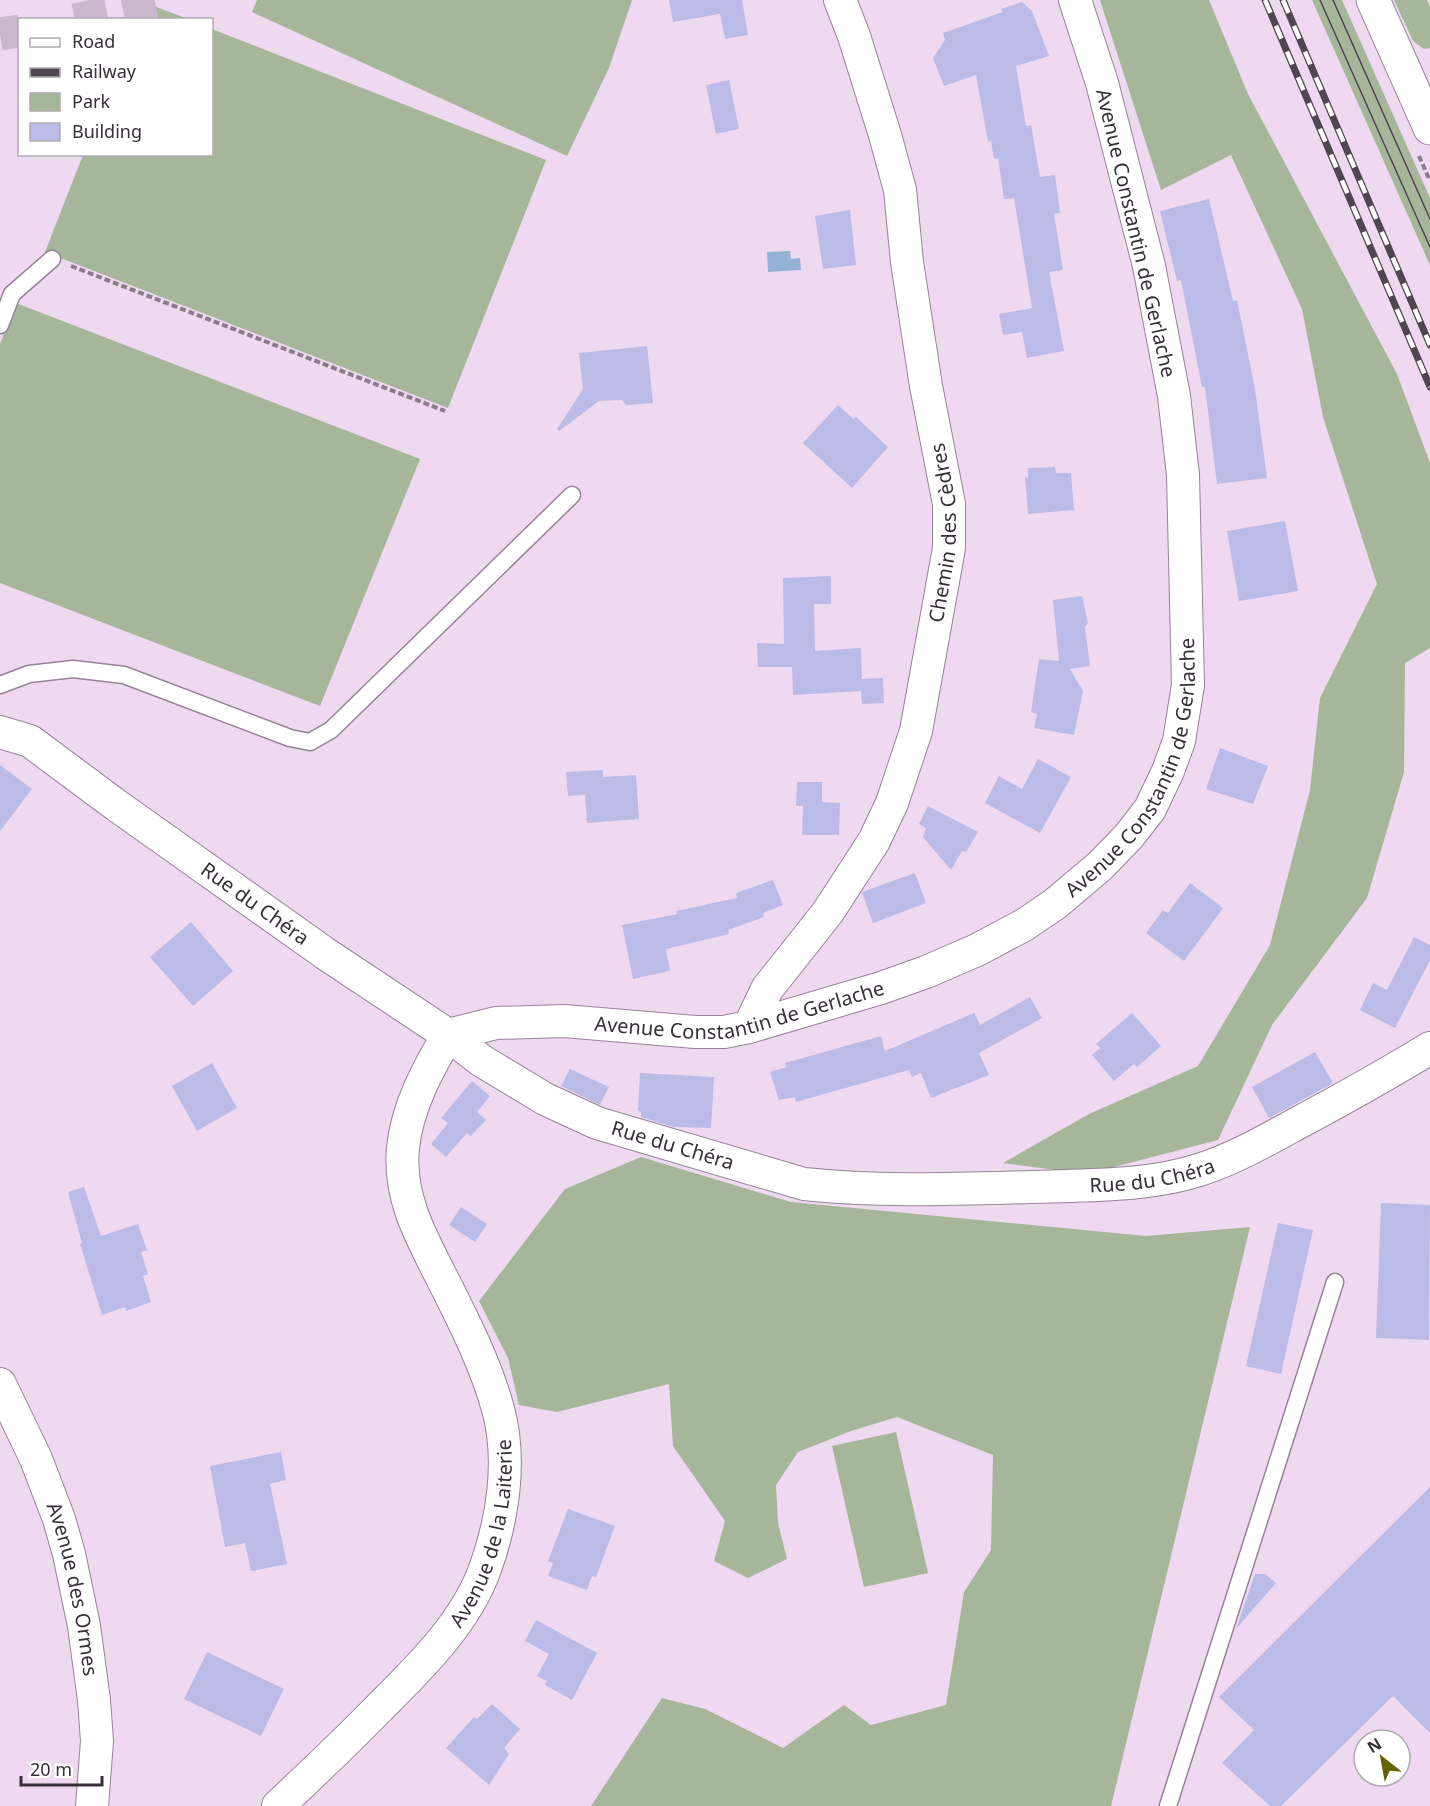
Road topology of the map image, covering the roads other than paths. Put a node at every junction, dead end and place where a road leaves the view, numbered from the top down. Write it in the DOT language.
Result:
graph roads {
  1 [pos="840,0"];
  2 [pos="1075,0"];
  3 [pos="1379,14"];
  4 [pos="1430,65"];
  5 [pos="1430,128"];
  6 [pos="52,259"];
  7 [pos="0,325"];
  8 [pos="572,495"];
  9 [pos="0,685"];
  10 [pos="0,732"];
  11 [pos="748,1027"];
  12 [pos="448,1035"];
  13 [pos="1430,1048"];
  14 [pos="1335,1281"];
  15 [pos="0,1384"];
  16 [pos="92,1806"];
  17 [pos="278,1806"];
  18 [pos="1168,1806"];
  1 -- 11 [label="street, Chemin des Cèdres"];
  2 -- 11 [label="street, Avenue Constantin de Gerlache"];
  3 -- 4 [label="street"];
  3 -- 5 [label="street"];
  6 -- 7 [label="lane"];
  8 -- 9 [label="lane"];
  10 -- 12 [label="street, Rue du Chéra"];
  11 -- 12 [label="street, Avenue Constantin de Gerlache"];
  12 -- 13 [label="street, Rue du Chéra"];
  12 -- 17 [label="street, Avenue de la Laiterie"];
  14 -- 18 [label="lane"];
  15 -- 16 [label="street, Avenue des Ormes"];
}
